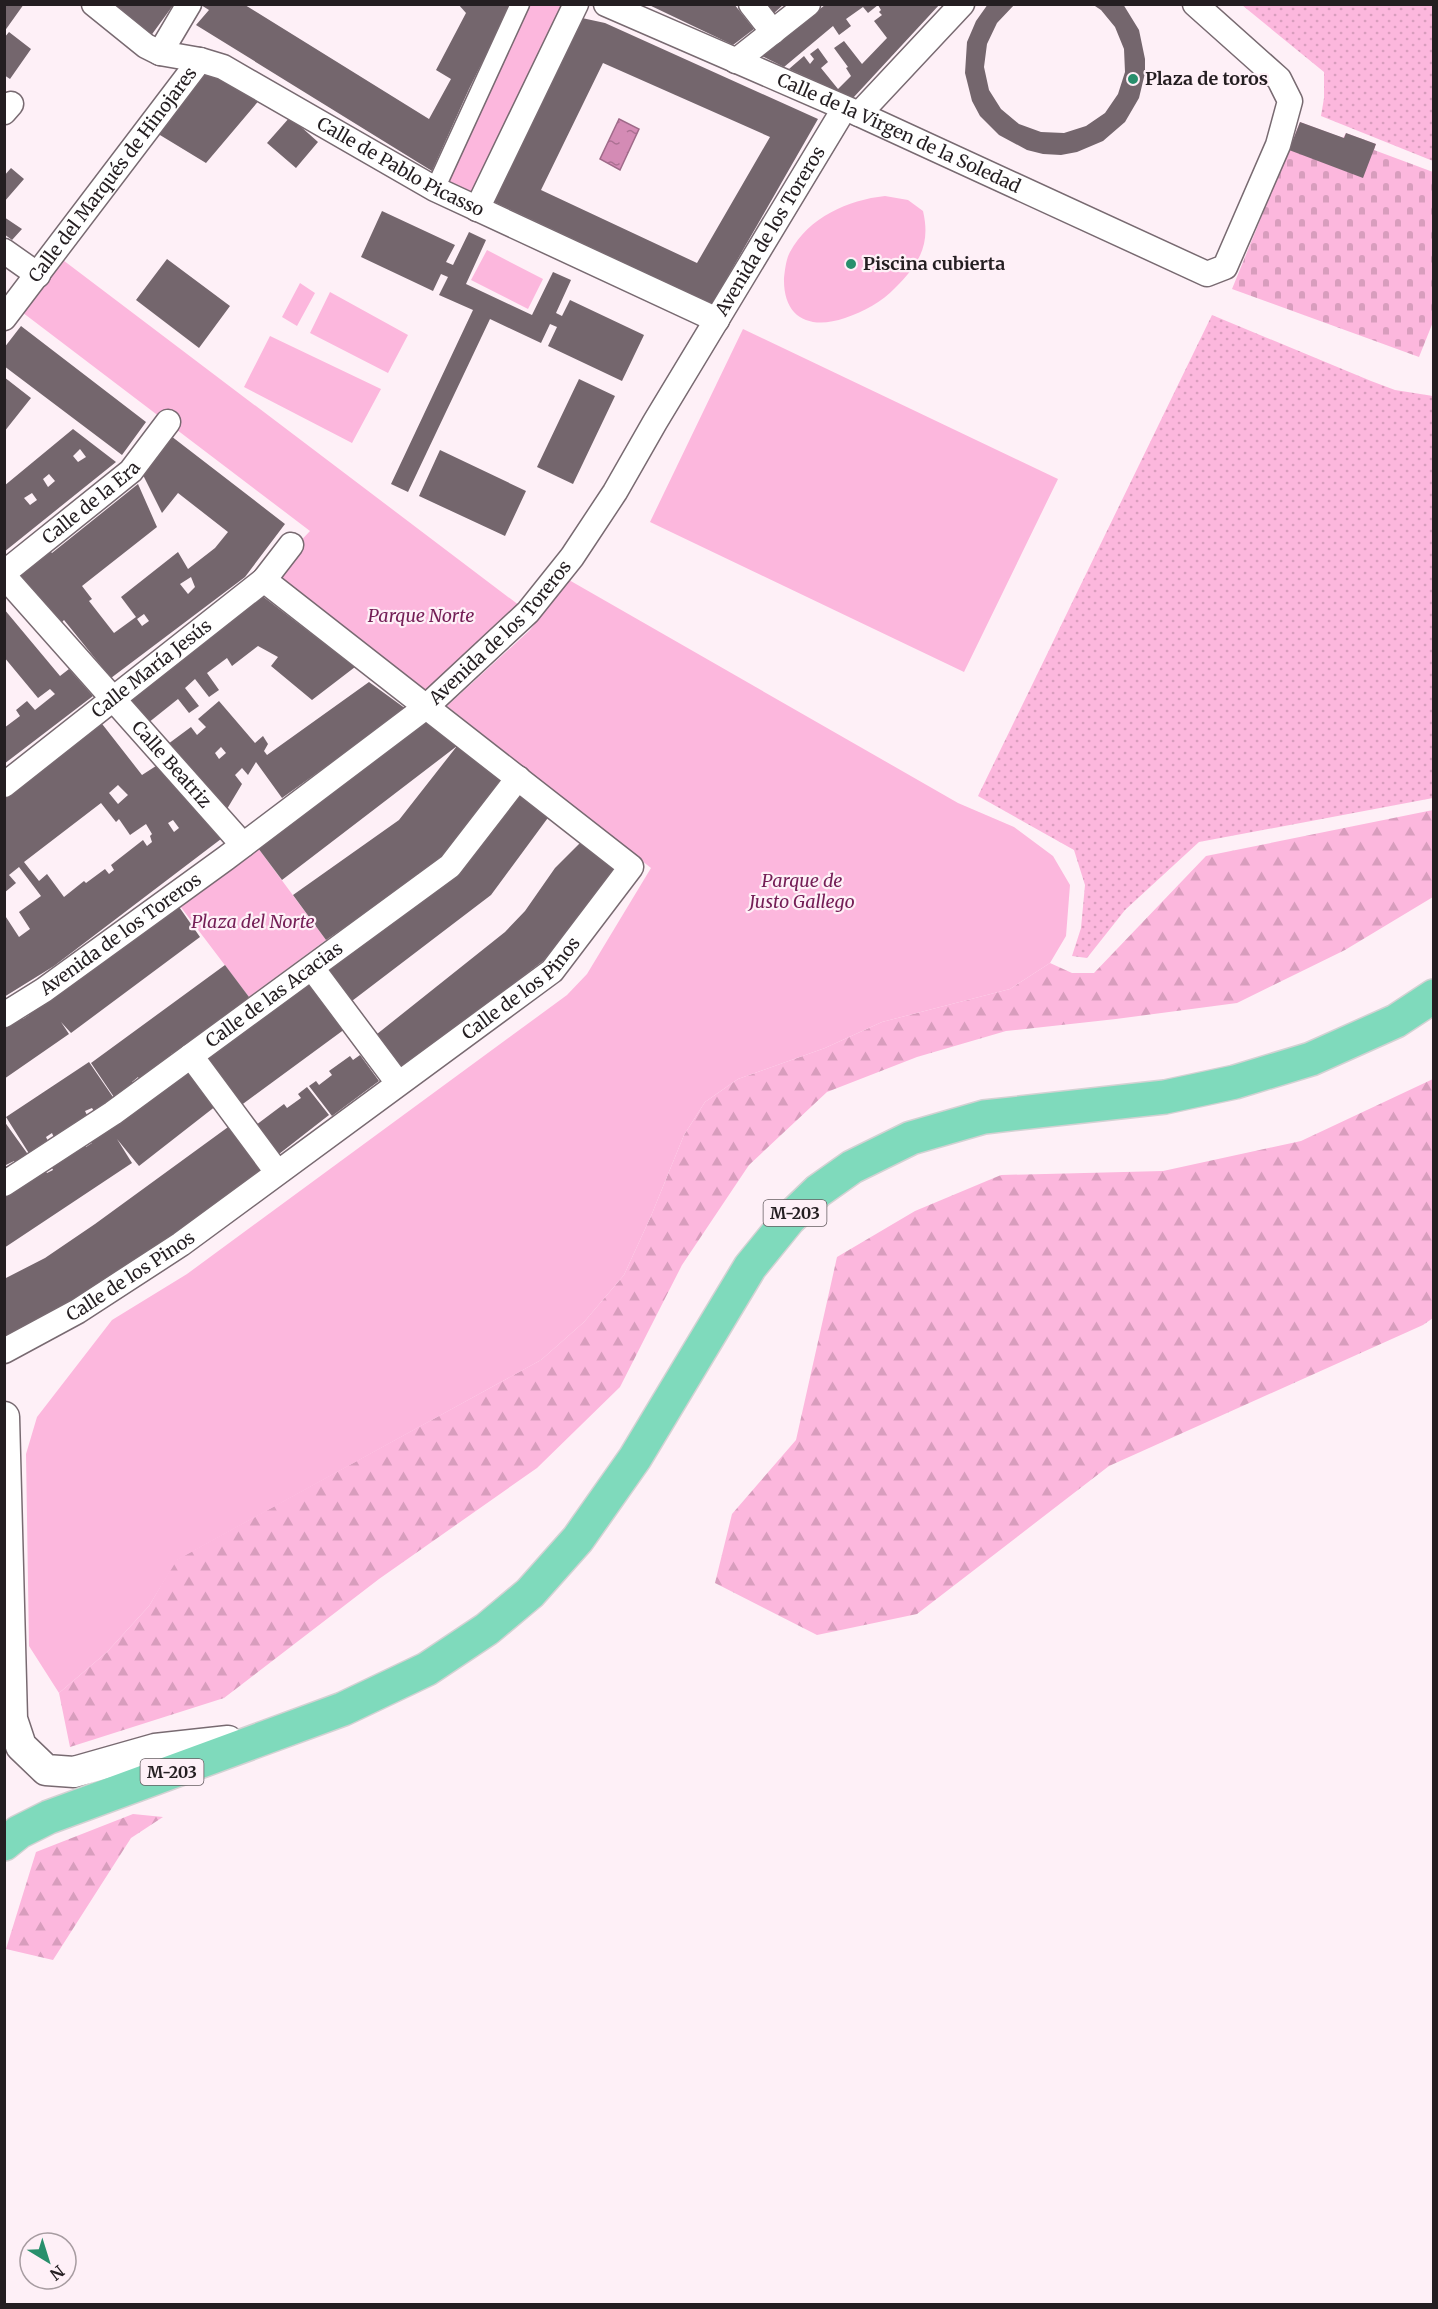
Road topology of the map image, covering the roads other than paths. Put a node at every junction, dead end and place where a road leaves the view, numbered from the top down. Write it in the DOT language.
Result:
graph roads {
  1 [pos="94,4"];
  2 [pos="189,4"];
  3 [pos="520,4"];
  4 [pos="576,4"];
  5 [pos="606,4"];
  6 [pos="751,4"];
  7 [pos="808,4"];
  8 [pos="962,4"];
  9 [pos="1195,4"];
  10 [pos="773,32"];
  11 [pos="160,53"];
  12 [pos="200,60"];
  13 [pos="736,61"];
  14 [pos="852,111"];
  15 [pos="435,189"];
  16 [pos="477,209"];
  17 [pos="4,251"];
  18 [pos="38,275"];
  19 [pos="4,318"];
  20 [pos="717,320"];
  21 [pos="168,422"];
  22 [pos="291,545"];
  23 [pos="4,574"];
  24 [pos="264,580"];
  25 [pos="113,700"];
  26 [pos="426,707"];
  27 [pos="518,778"];
  28 [pos="4,785"];
  29 [pos="243,845"];
  30 [pos="312,968"];
  31 [pos="1434,996"];
  32 [pos="4,1015"];
  33 [pos="191,1056"];
  34 [pos="398,1083"];
  35 [pos="277,1172"];
  36 [pos="4,1184"];
  37 [pos="4,1350"];
  38 [pos="4,1417"];
  39 [pos="343,1709"];
  40 [pos="228,1741"];
  41 [pos="4,1818"];
  42 [pos="4,1844"];
  1 -- 11 [label="street, Calle de Pablo Picasso"];
  2 -- 11 [label="street, Calle del Marqués de Hinojares"];
  3 -- 15 [label="street"];
  4 -- 16 [label="street"];
  5 -- 13 [label="street, Calle de la Virgen de la Soledad"];
  6 -- 10 [label="street"];
  7 -- 10 [label="street"];
  8 -- 14 [label="street, Avenida de los Toreros"];
  9 -- 14 [label="street, Calle de la Virgen de la Soledad"];
  10 -- 13 [label="street"];
  11 -- 12 [label="street, Calle de Pablo Picasso"];
  12 -- 15 [label="street, Calle de Pablo Picasso"];
  12 -- 18 [label="street, Calle del Marqués de Hinojares"];
  13 -- 14 [label="street, Calle de la Virgen de la Soledad"];
  14 -- 20 [label="street, Avenida de los Toreros"];
  15 -- 16 [label="street, Calle de Pablo Picasso"];
  16 -- 20 [label="street, Calle de Pablo Picasso"];
  17 -- 18 [label="street"];
  18 -- 19 [label="street, Calle del Marqués de Hinojares"];
  20 -- 26 [label="street, Avenida de los Toreros"];
  21 -- 23 [label="street, Calle de la Era"];
  22 -- 24 [label="street, Calle María Jesús"];
  23 -- 25 [label="street, Calle Beatriz"];
  24 -- 25 [label="street, Calle María Jesús"];
  24 -- 26 [label="street, Calle de los Pinos"];
  25 -- 28 [label="street, Calle María Jesús"];
  25 -- 29 [label="street, Calle Beatriz"];
  26 -- 27 [label="street, Calle de los Pinos"];
  26 -- 29 [label="street, Avenida de los Toreros"];
  27 -- 30 [label="street, Calle de las Acacias"];
  27 -- 34 [label="street, Calle de los Pinos"];
  29 -- 32 [label="street, Avenida de los Toreros"];
  30 -- 33 [label="street, Calle de las Acacias"];
  30 -- 34 [label="street"];
  31 -- 39 [label="main road, M-203"];
  33 -- 35 [label="street"];
  33 -- 36 [label="street, Calle de las Acacias"];
  34 -- 35 [label="street, Calle de los Pinos"];
  35 -- 37 [label="street, Calle de los Pinos"];
  38 -- 40 [label="street"];
  39 -- 40 [label="main road, M-203"];
  39 -- 42 [label="main road, M-203"];
  40 -- 41 [label="main road, M-203"];
}
